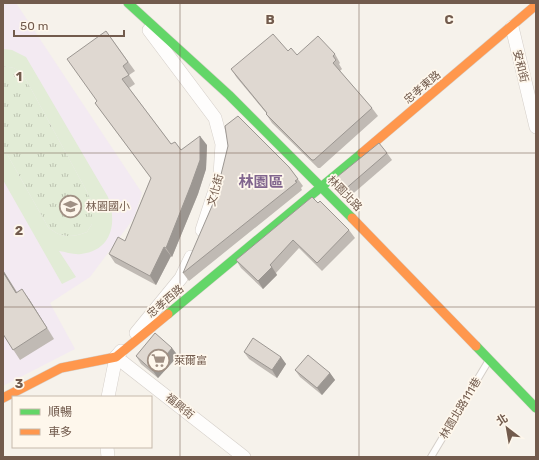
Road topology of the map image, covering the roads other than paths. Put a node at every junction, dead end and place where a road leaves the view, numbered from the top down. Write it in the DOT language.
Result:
graph roads {
  1 [pos="131,4"];
  2 [pos="536,4"];
  3 [pos="512,27"];
  4 [pos="536,127"];
  5 [pos="322,187"];
  6 [pos="116,357"];
  7 [pos="489,360"];
  8 [pos="108,396"];
  9 [pos="3,398"];
  10 [pos="536,408"];
  11 [pos="244,457"];
  12 [pos="431,457"];
  1 -- 5 [label="street, 林園北路"];
  1 -- 6 [label="street, 文化街"];
  2 -- 3 [label="street, 忠孝東路"];
  3 -- 4 [label="street, 安和街"];
  3 -- 5 [label="street, 忠孝東路"];
  5 -- 6 [label="street, 忠孝西路"];
  5 -- 7 [label="street, 林園北路"];
  6 -- 8 [label="street, 文化街"];
  6 -- 9 [label="street, 忠孝西路"];
  6 -- 11 [label="street, 福興街"];
  7 -- 10 [label="street, 林園北路"];
  7 -- 12 [label="lane, 林園北路111巷"];
}
